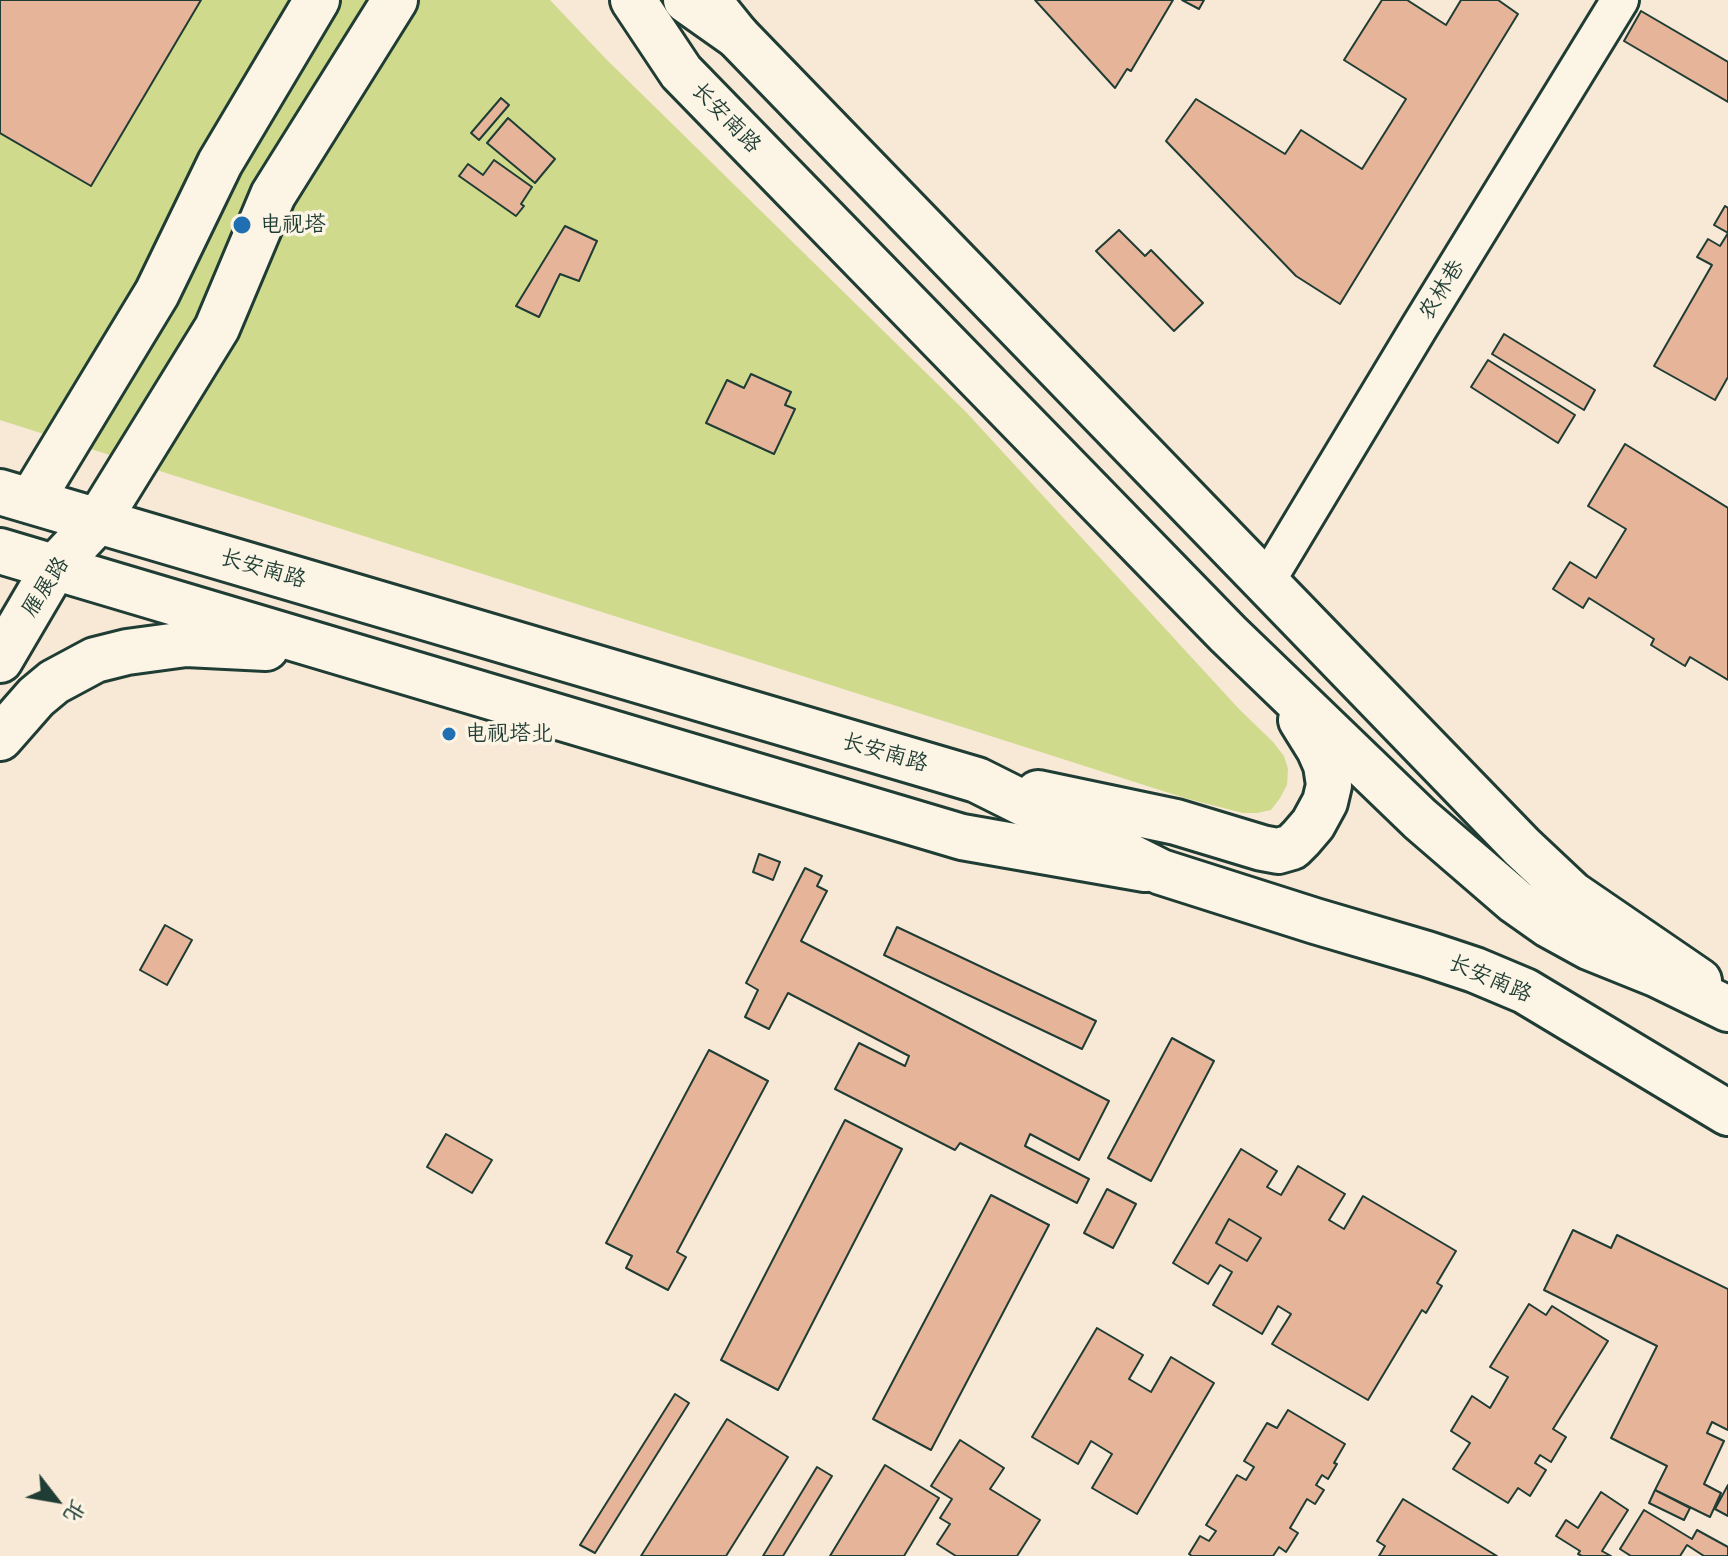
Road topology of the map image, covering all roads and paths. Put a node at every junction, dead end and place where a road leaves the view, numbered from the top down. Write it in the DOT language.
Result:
graph roads {
  1 [pos="317,0"];
  2 [pos="395,0"];
  3 [pos="633,0"];
  4 [pos="686,0"];
  5 [pos="708,0"];
  6 [pos="1620,0"];
  7 [pos="737,36"];
  8 [pos="15,496"];
  9 [pos="98,521"];
  10 [pos="0,541"];
  11 [pos="0,551"];
  12 [pos="54,568"];
  13 [pos="1266,582"];
  14 [pos="340,652"];
  15 [pos="0,660"];
  16 [pos="1276,680"];
  17 [pos="0,738"];
  18 [pos="977,780"];
  19 [pos="1165,873"];
  20 [pos="1728,1000"];
  21 [pos="1728,1009"];
  22 [pos="1728,1113"];
  1 -- 8 [label="main road"];
  2 -- 9 [label="main road, 雁展路"];
  3 -- 16 [label="main road, 长安南路"];
  4 -- 7 [label="main road"];
  5 -- 7 [label="main road"];
  6 -- 13 [label="street, 农林巷"];
  7 -- 13 [label="main road"];
  8 -- 9 [label="main road, 长安南路"];
  8 -- 10 [label="main road"];
  9 -- 12 [label="main road, 雁展路"];
  9 -- 18 [label="main road, 长安南路"];
  11 -- 12 [label="main road"];
  12 -- 14 [label="main road"];
  12 -- 15 [label="main road, 雁展路"];
  13 -- 20 [label="main road"];
  14 -- 17 [label="main road"];
  14 -- 19 [label="main road"];
  16 -- 18 [label="main road"];
  16 -- 21 [label="main road, 长安南路"];
  18 -- 19 [label="main road, 长安南路"];
  19 -- 22 [label="main road, 长安南路"];
}
